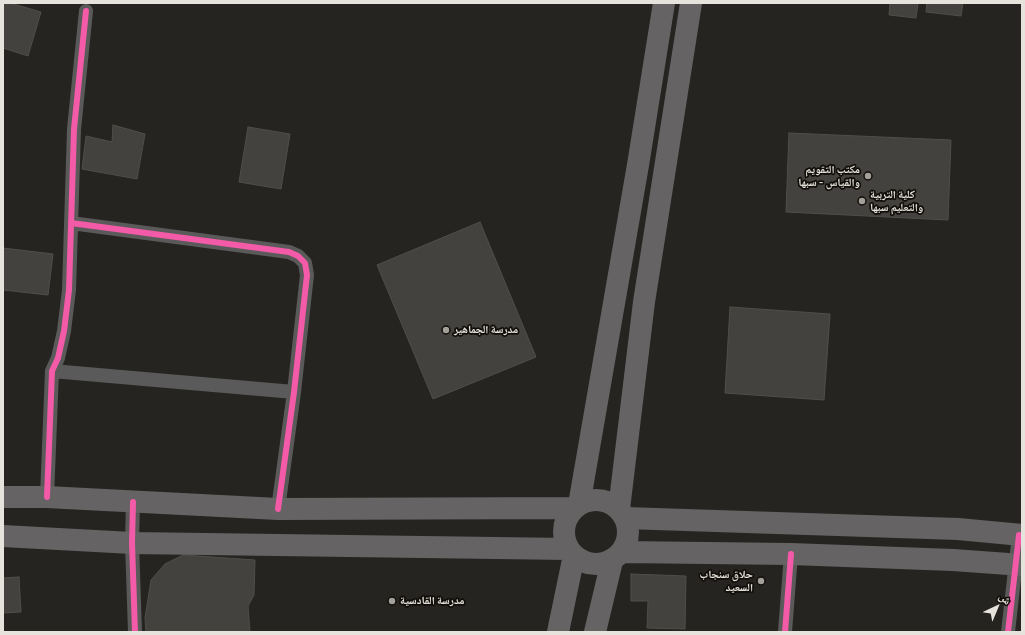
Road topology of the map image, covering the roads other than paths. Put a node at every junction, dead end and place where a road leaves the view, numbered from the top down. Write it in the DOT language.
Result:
graph roads {
  1 [pos="664,3"];
  2 [pos="691,3"];
  3 [pos="86,11"];
  4 [pos="71,223"];
  5 [pos="52,371"];
  6 [pos="294,392"];
  7 [pos="3,497"];
  8 [pos="47,497"];
  9 [pos="133,502"];
  10 [pos="577,506"];
  11 [pos="278,508"];
  12 [pos="622,514"];
  13 [pos="1021,535"];
  14 [pos="3,536"];
  15 [pos="132,543"];
  16 [pos="571,552"];
  17 [pos="790,554"];
  18 [pos="617,556"];
  19 [pos="1019,565"];
  20 [pos="135,632"];
  21 [pos="558,632"];
  22 [pos="595,632"];
  23 [pos="785,632"];
  24 [pos="1008,632"];
  1 -- 10 [label="main road"];
  2 -- 12 [label="main road"];
  3 -- 4 [label="street"];
  4 -- 5 [label="street"];
  4 -- 6 [label="street"];
  5 -- 6 [label="street"];
  5 -- 8 [label="street"];
  6 -- 11 [label="street"];
  7 -- 8 [label="main road"];
  8 -- 9 [label="main road"];
  9 -- 11 [label="main road"];
  9 -- 15 [label="street"];
  10 -- 11 [label="main road"];
  10 -- 12 [label="main road"];
  10 -- 16 [label="main road"];
  12 -- 13 [label="main road"];
  12 -- 18 [label="main road"];
  13 -- 19 [label="street"];
  14 -- 15 [label="main road"];
  15 -- 16 [label="main road"];
  15 -- 20 [label="street"];
  16 -- 18 [label="main road"];
  16 -- 21 [label="main road"];
  17 -- 18 [label="main road"];
  17 -- 19 [label="main road"];
  17 -- 23 [label="street"];
  18 -- 22 [label="main road"];
  19 -- 24 [label="street"];
}
